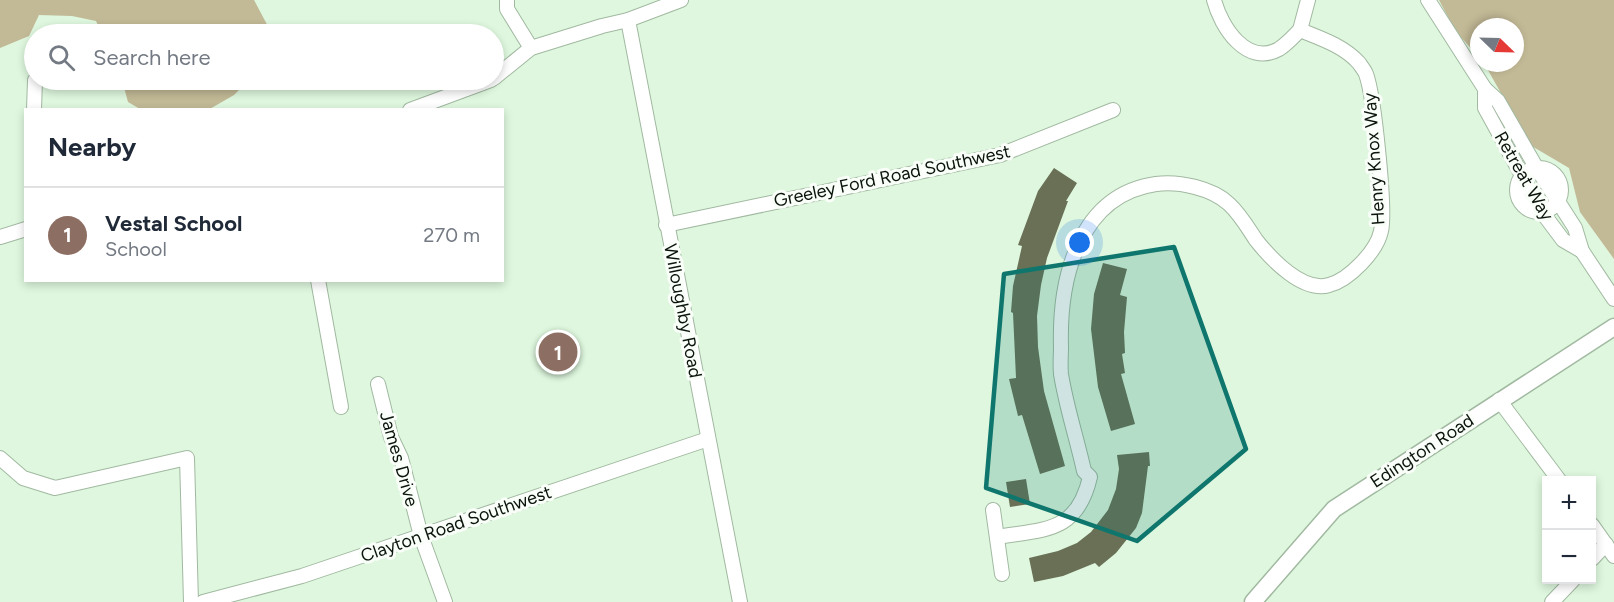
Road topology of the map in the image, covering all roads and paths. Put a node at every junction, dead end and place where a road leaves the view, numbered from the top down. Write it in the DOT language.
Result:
graph roads {
  1 [pos="507,0"];
  2 [pos="681,0"];
  3 [pos="1214,0"];
  4 [pos="1308,0"];
  5 [pos="1428,0"];
  6 [pos="628,20"];
  7 [pos="1300,30"];
  8 [pos="531,48"];
  9 [pos="504,69"];
  10 [pos="1485,89"];
  11 [pos="35,90"];
  12 [pos="463,90"];
  13 [pos="34,108"];
  14 [pos="415,108"];
  15 [pos="1113,111"];
  16 [pos="1536,167"];
  17 [pos="1521,175"];
  18 [pos="1558,202"];
  19 [pos="1542,212"];
  20 [pos="666,225"];
  21 [pos="24,230"];
  22 [pos="0,237"];
  23 [pos="1582,251"];
  24 [pos="318,282"];
  25 [pos="1614,299"];
  26 [pos="1614,327"];
  27 [pos="378,384"];
  28 [pos="1499,400"];
  29 [pos="341,407"];
  30 [pos="708,439"];
  31 [pos="0,458"];
  32 [pos="1556,476"];
  33 [pos="993,510"];
  34 [pos="1596,530"];
  35 [pos="421,536"];
  36 [pos="996,537"];
  37 [pos="1606,544"];
  38 [pos="1596,555"];
  39 [pos="1614,556"];
  40 [pos="1002,574"];
  41 [pos="1568,584"];
  42 [pos="191,602"];
  43 [pos="203,602"];
  44 [pos="445,602"];
  45 [pos="740,602"];
  46 [pos="1253,602"];
  47 [pos="1552,602"];
  1 -- 8 [label="street"];
  2 -- 6 [label="street"];
  3 -- 7 [label="street"];
  4 -- 7 [label="street"];
  5 -- 10 [label="street, Retreat Way"];
  6 -- 8 [label="street"];
  6 -- 20 [label="street, Willoughby Road"];
  7 -- 36 [label="street, Henry Knox Way"];
  8 -- 9 [label="street"];
  10 -- 16 [label="street, Retreat Way"];
  10 -- 17 [label="street, Retreat Way"];
  11 -- 13 [label="street"];
  12 -- 14 [label="street"];
  15 -- 20 [label="street, Greeley Ford Road Southwest"];
  16 -- 17 [label="street"];
  16 -- 18 [label="street"];
  17 -- 19 [label="street, Retreat Way"];
  18 -- 19 [label="street"];
  18 -- 23 [label="street, Retreat Way"];
  19 -- 23 [label="street, Retreat Way"];
  20 -- 30 [label="street, Willoughby Road"];
  21 -- 22 [label="street"];
  23 -- 25 [label="street, Retreat Way"];
  24 -- 29 [label="street"];
  26 -- 28 [label="street, Edington Road"];
  27 -- 35 [label="street, James Drive"];
  28 -- 32 [label="street"];
  28 -- 46 [label="street, Edington Road"];
  30 -- 35 [label="street, Clayton Road Southwest"];
  30 -- 45 [label="street, Willoughby Road"];
  31 -- 42 [label="street"];
  33 -- 36 [label="street"];
  34 -- 37 [label="street"];
  35 -- 43 [label="street, Clayton Road Southwest"];
  35 -- 44 [label="street, James Drive"];
  36 -- 40 [label="street"];
  37 -- 38 [label="street"];
  37 -- 39 [label="street"];
  41 -- 47 [label="street"];
}
